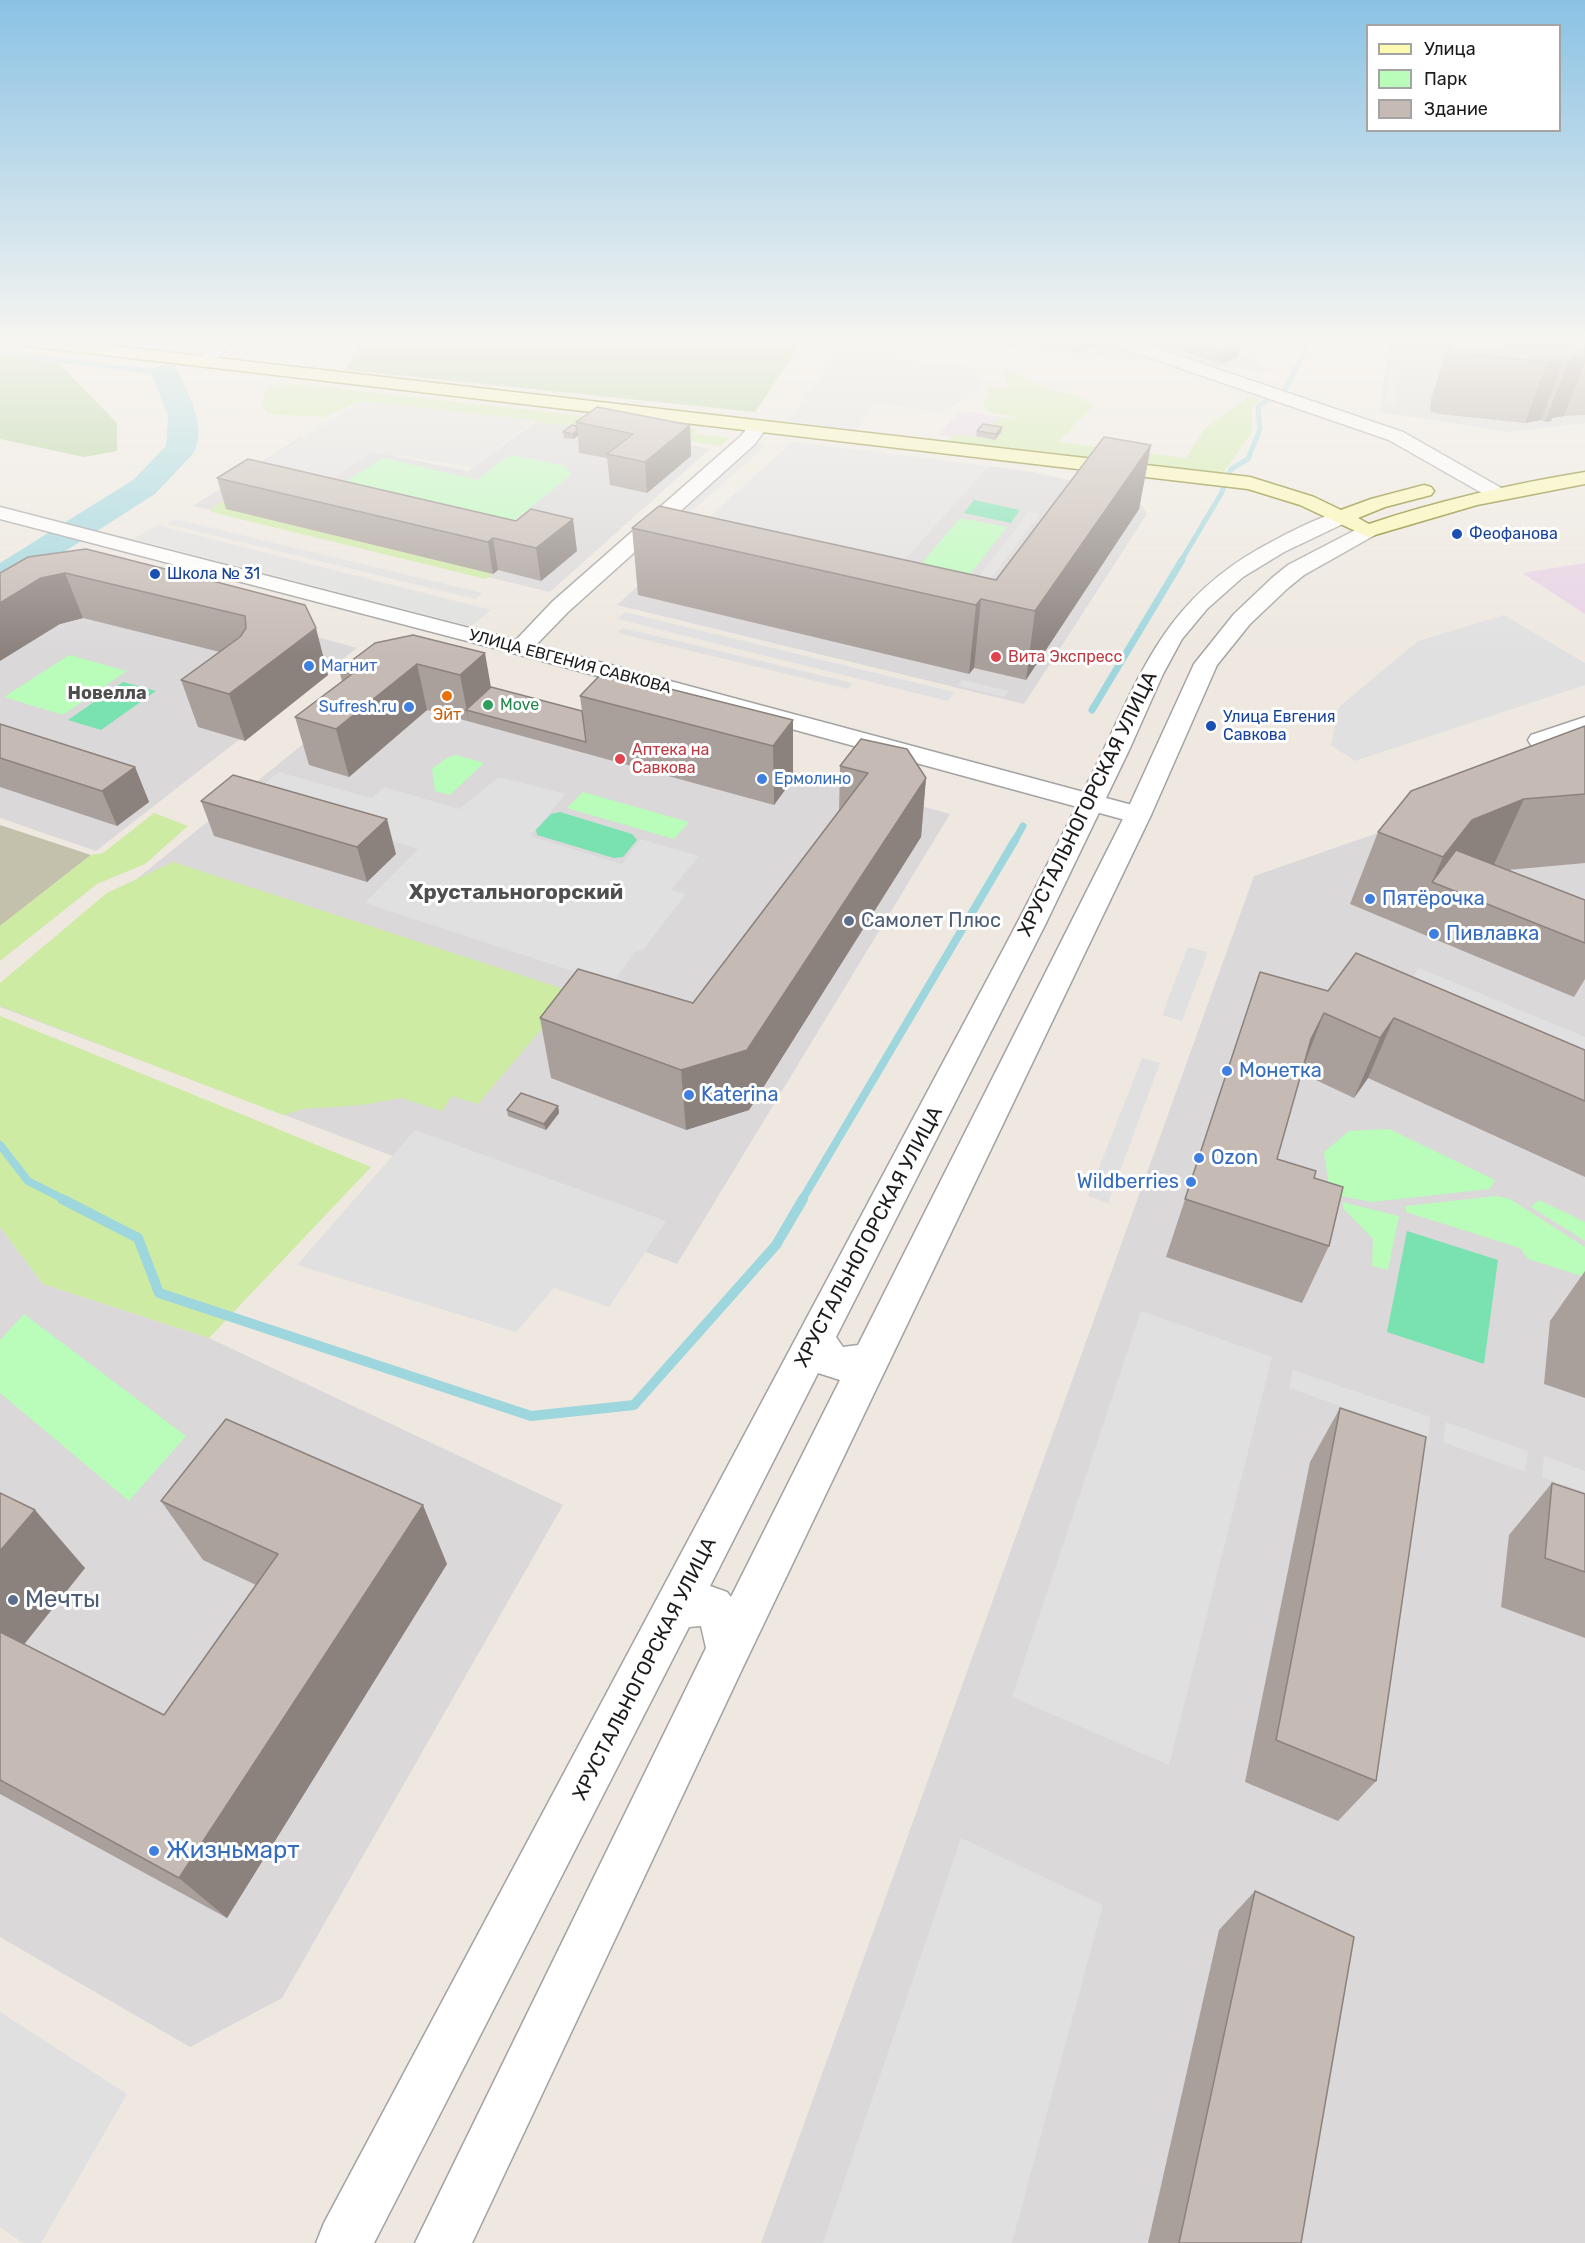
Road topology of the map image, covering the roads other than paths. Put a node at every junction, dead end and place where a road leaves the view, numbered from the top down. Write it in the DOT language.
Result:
graph roads {
  1 [pos="742,446"];
  2 [pos="923,446"];
  3 [pos="1413,446"];
  4 [pos="1585,462"];
  5 [pos="1585,478"];
  6 [pos="1474,480"];
  7 [pos="1497,493"];
  8 [pos="0,513"];
  9 [pos="1342,517"];
  10 [pos="1368,531"];
  11 [pos="521,648"];
  12 [pos="1585,724"];
  13 [pos="1540,740"];
  14 [pos="1091,803"];
  15 [pos="1138,815"];
  16 [pos="817,1337"];
  17 [pos="874,1356"];
  18 [pos="673,1613"];
  19 [pos="728,1650"];
  20 [pos="344,2243"];
  21 [pos="443,2243"];
  1 -- 11 [label="street"];
  2 -- 9 [label="main road"];
  3 -- 6 [label="street"];
  4 -- 6 [label="main road, ХРУСТАЛЬНОГОРСКАЯ УЛИЦА"];
  5 -- 7 [label="main road"];
  6 -- 7 [label="street"];
  6 -- 9 [label="main road, ХРУСТАЛЬНОГОРСКАЯ УЛИЦА"];
  7 -- 10 [label="main road"];
  8 -- 11 [label="street, УЛИЦА ЕВГЕНИЯ САВКОВА"];
  9 -- 10 [label="main road"];
  9 -- 14 [label="street, ХРУСТАЛЬНОГОРСКАЯ УЛИЦА"];
  10 -- 15 [label="street"];
  11 -- 14 [label="street, УЛИЦА ЕВГЕНИЯ САВКОВА"];
  12 -- 13 [label="street"];
  14 -- 15 [label="street, УЛИЦА ЕВГЕНИЯ САВКОВА"];
  14 -- 16 [label="street, ХРУСТАЛЬНОГОРСКАЯ УЛИЦА"];
  15 -- 17 [label="street"];
  16 -- 17 [label="street"];
  16 -- 18 [label="street, ХРУСТАЛЬНОГОРСКАЯ УЛИЦА"];
  17 -- 19 [label="street"];
  18 -- 19 [label="street"];
  18 -- 20 [label="street, ХРУСТАЛЬНОГОРСКАЯ УЛИЦА"];
  19 -- 21 [label="street"];
}
